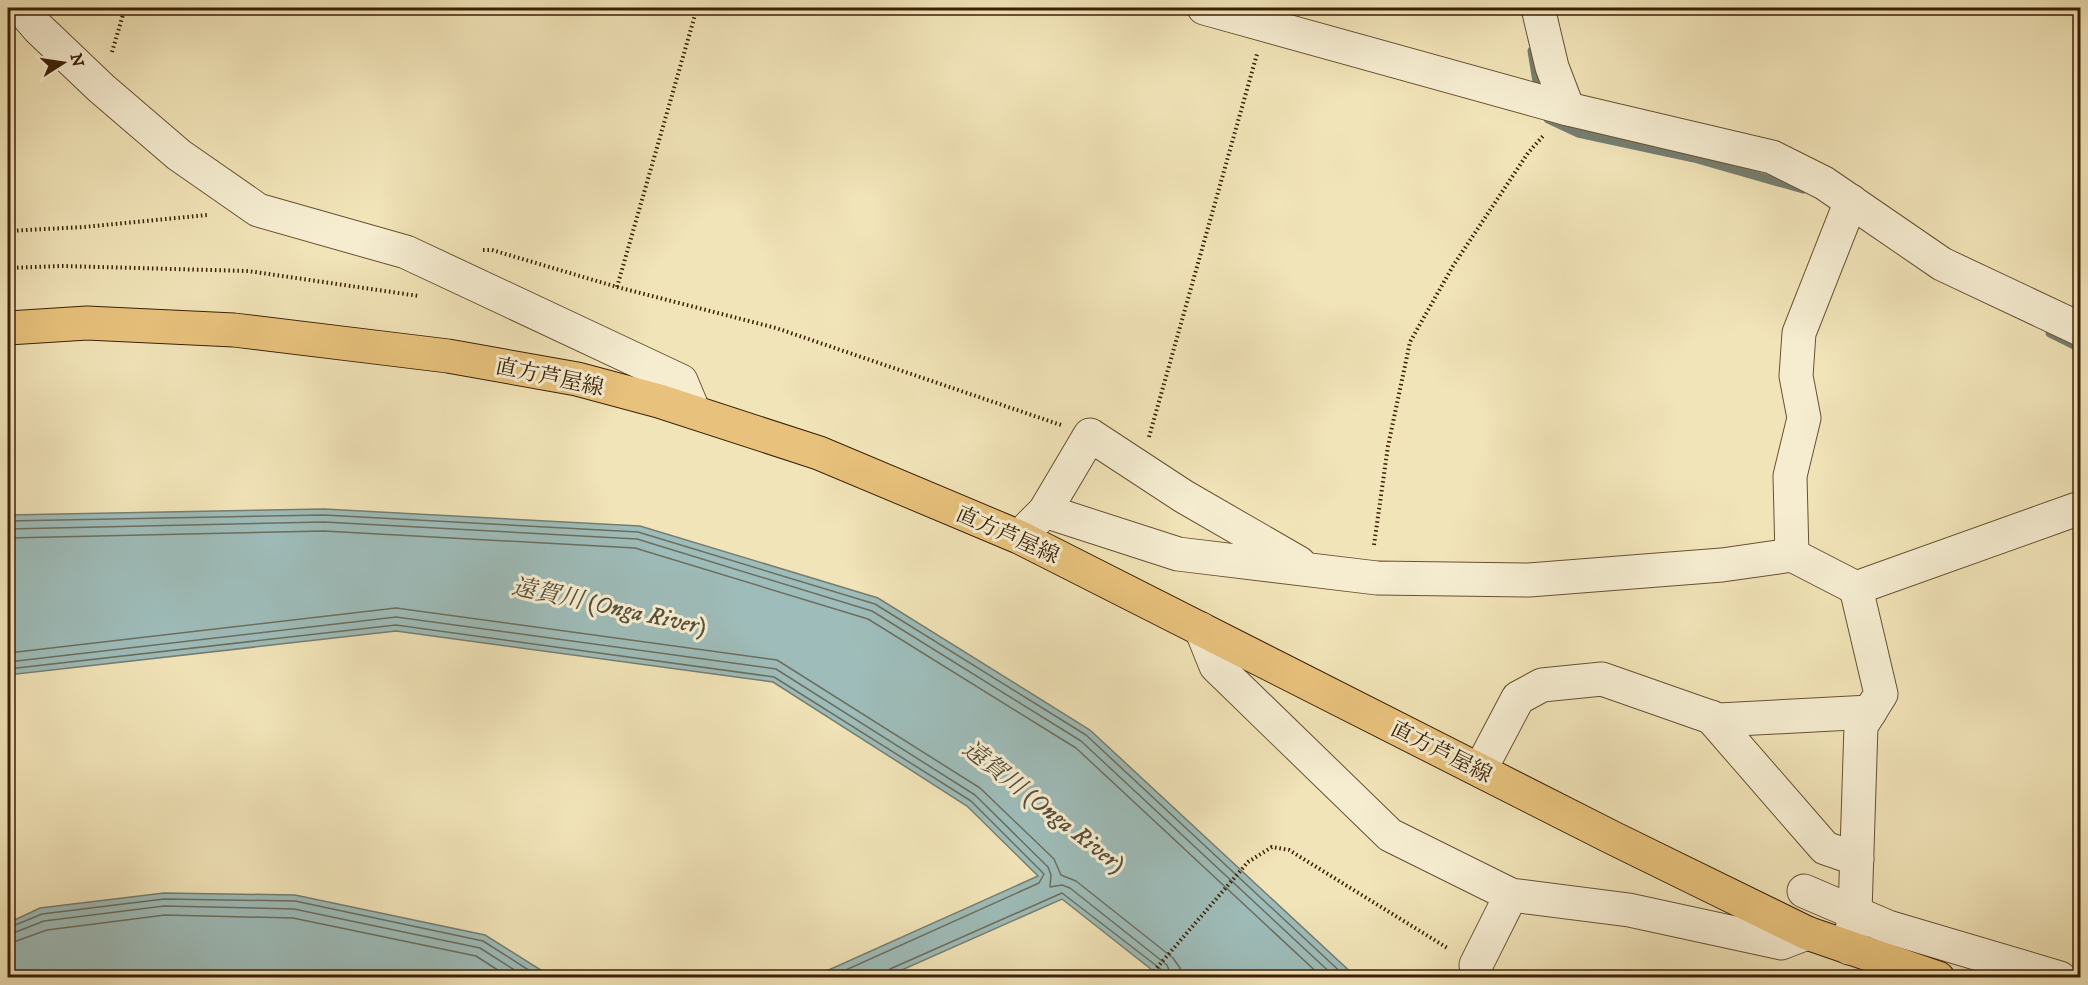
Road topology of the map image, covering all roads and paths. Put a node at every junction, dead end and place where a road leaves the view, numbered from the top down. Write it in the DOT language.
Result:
graph roads {
  1 [pos="21,8"];
  2 [pos="125,8"];
  3 [pos="697,8"];
  4 [pos="1204,8"];
  5 [pos="1538,8"];
  6 [pos="1265,25"];
  7 [pos="101,88"];
  8 [pos="1568,108"];
  9 [pos="1851,201"];
  10 [pos="258,210"];
  11 [pos="8,231"];
  12 [pos="481,250"];
  13 [pos="8,268"];
  14 [pos="617,287"];
  15 [pos="425,297"];
  16 [pos="8,328"];
  17 [pos="2080,329"];
  18 [pos="694,412"];
  19 [pos="1090,435"];
  20 [pos="1140,468"];
  21 [pos="2080,508"];
  22 [pos="1045,511"];
  23 [pos="1019,537"];
  24 [pos="1792,555"];
  25 [pos="1311,570"];
  26 [pos="1377,578"];
  27 [pos="1856,588"];
  28 [pos="1201,629"];
  29 [pos="1870,712"];
  30 [pos="1711,717"];
  31 [pos="1480,770"];
  32 [pos="1857,860"];
  33 [pos="1804,891"];
  34 [pos="1511,895"];
  35 [pos="1856,912"];
  36 [pos="1807,933"];
  37 [pos="1849,948"];
  38 [pos="1476,965"];
  39 [pos="1149,977"];
  40 [pos="1938,978"];
  41 [pos="2060,978"];
  1 -- 7 [label="street"];
  2 -- 7 [label="path"];
  3 -- 14 [label="path"];
  4 -- 6 [label="street"];
  5 -- 8 [label="street"];
  6 -- 8 [label="street"];
  6 -- 20 [label="path"];
  7 -- 10 [label="street"];
  8 -- 9 [label="street"];
  8 -- 26 [label="path"];
  9 -- 17 [label="street"];
  9 -- 24 [label="street"];
  10 -- 11 [label="path"];
  10 -- 18 [label="street"];
  12 -- 14 [label="path"];
  13 -- 15 [label="path"];
  14 -- 19 [label="path"];
  16 -- 18 [label="main road, 直方芦屋線"];
  18 -- 23 [label="main road, 直方芦屋線"];
  19 -- 20 [label="street"];
  19 -- 22 [label="street"];
  20 -- 25 [label="street"];
  21 -- 27 [label="street"];
  22 -- 23 [label="street"];
  22 -- 25 [label="street"];
  23 -- 28 [label="main road, 直方芦屋線"];
  24 -- 26 [label="street"];
  24 -- 27 [label="street"];
  25 -- 26 [label="street"];
  27 -- 29 [label="street"];
  28 -- 31 [label="main road, 直方芦屋線"];
  28 -- 34 [label="street"];
  29 -- 30 [label="street"];
  29 -- 32 [label="street"];
  30 -- 31 [label="street"];
  30 -- 32 [label="street"];
  31 -- 36 [label="main road, 直方芦屋線"];
  32 -- 35 [label="street"];
  33 -- 35 [label="street"];
  34 -- 36 [label="street"];
  34 -- 38 [label="street"];
  35 -- 37 [label="street"];
  35 -- 41 [label="street"];
  36 -- 37 [label="main road, 直方芦屋線"];
  37 -- 40 [label="main road, 直方芦屋線"];
  38 -- 39 [label="path"];
}
